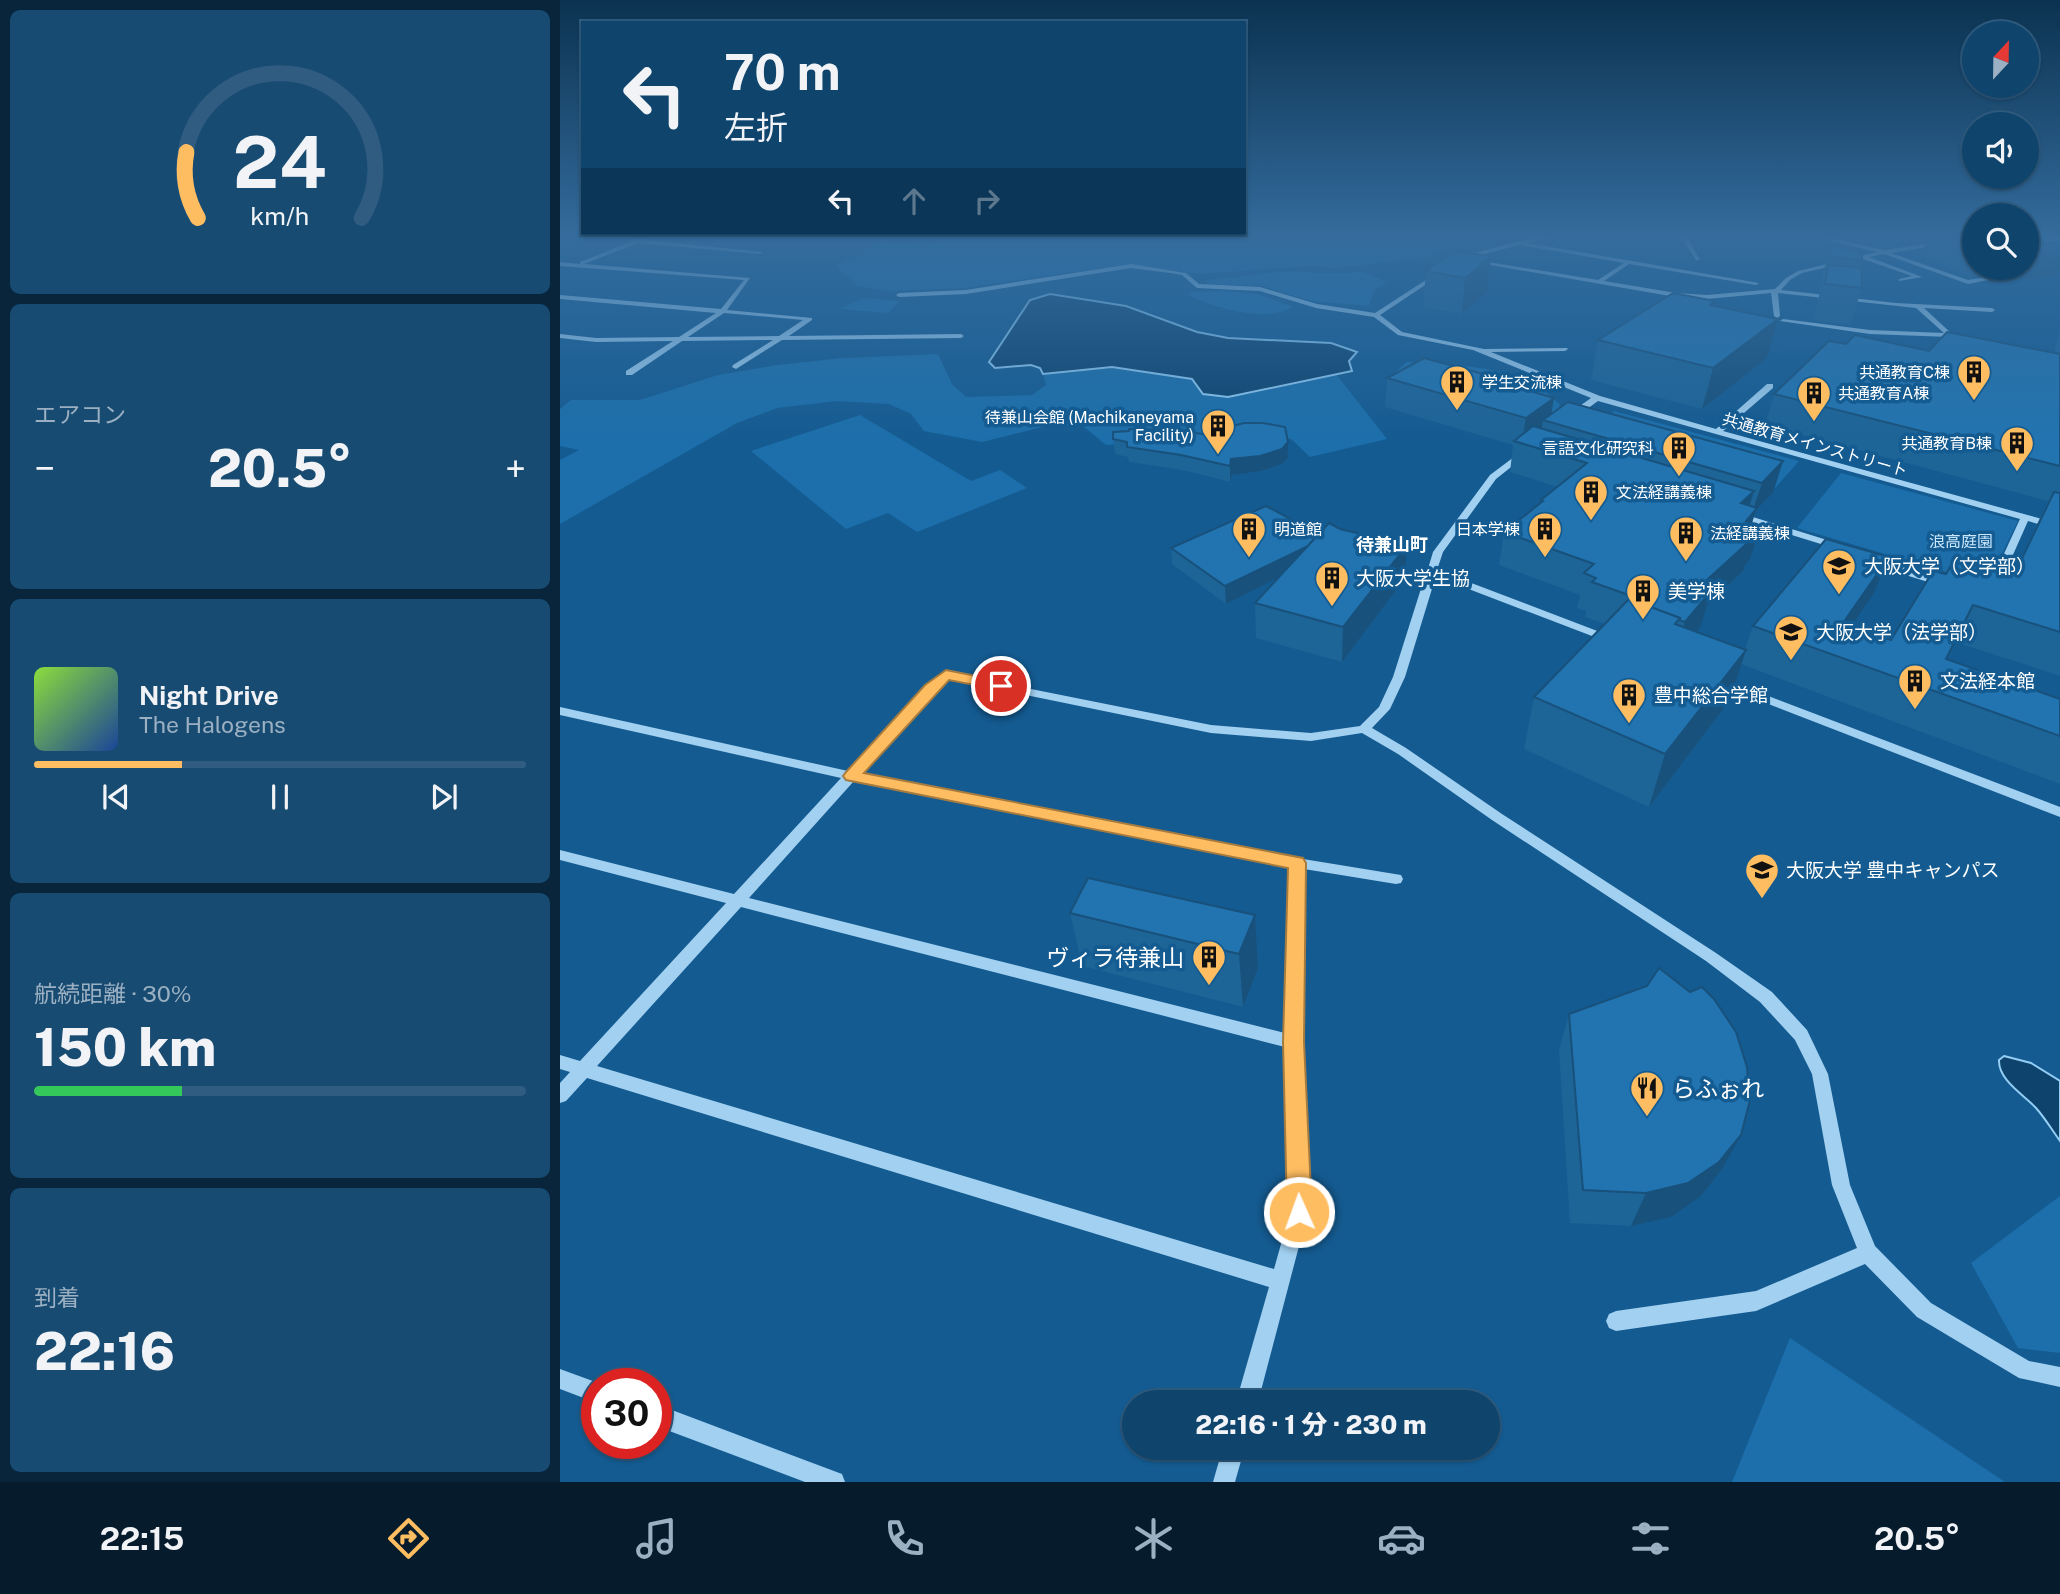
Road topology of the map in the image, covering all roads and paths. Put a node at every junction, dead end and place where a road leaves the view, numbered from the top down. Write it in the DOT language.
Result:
graph roads {
  1 [pos="660,306"];
  2 [pos="727,306"];
  3 [pos="1318,306"];
  4 [pos="1388,306"];
  5 [pos="1777,306"];
  6 [pos="1919,306"];
  7 [pos="1922,306"];
  8 [pos="1992,310"];
  9 [pos="723,312"];
  10 [pos="1376,314"];
  11 [pos="560,336"];
  12 [pos="961,336"];
  13 [pos="682,340"];
  14 [pos="778,340"];
  15 [pos="1565,349"];
  16 [pos="1479,350"];
  17 [pos="736,367"];
  18 [pos="629,373"];
  19 [pos="1770,386"];
  20 [pos="1597,398"];
  21 [pos="1566,421"];
  22 [pos="1717,432"];
  23 [pos="1538,455"];
  24 [pos="1724,512"];
  25 [pos="2025,517"];
  26 [pos="2060,527"];
  27 [pos="1856,552"];
  28 [pos="1868,555"];
  29 [pos="1429,574"];
  30 [pos="1952,586"];
  31 [pos="1989,597"];
  32 [pos="1624,644"];
  33 [pos="1711,678"];
  34 [pos="560,711"];
  35 [pos="1364,729"];
  36 [pos="851,776"];
  37 [pos="2060,812"];
  38 [pos="560,855"];
  39 [pos="1297,863"];
  40 [pos="1396,880"];
  41 [pos="740,900"];
  42 [pos="1293,1042"];
  43 [pos="560,1062"];
  44 [pos="584,1069"];
  45 [pos="560,1095"];
  46 [pos="1867,1253"];
  47 [pos="1281,1281"];
  48 [pos="1616,1321"];
  49 [pos="2060,1377"];
  50 [pos="560,1379"];
  51 [pos="581,1387"];
  52 [pos="1250,1390"];
  53 [pos="672,1421"];
  54 [pos="1230,1460"];
  55 [pos="834,1482"];
  56 [pos="1224,1482"];
  1 -- 9 [label="street"];
  2 -- 9 [label="street"];
  3 -- 10 [label="street"];
  4 -- 10 [label="street"];
  5 -- 6 [label="street"];
  7 -- 8 [label="street"];
  9 -- 13 [label="street"];
  9 -- 14 [label="street"];
  10 -- 16 [label="street"];
  11 -- 13 [label="street"];
  12 -- 14 [label="street"];
  13 -- 14 [label="street"];
  13 -- 18 [label="street"];
  14 -- 17 [label="street"];
  15 -- 16 [label="street"];
  16 -- 20 [label="street, 共通教育メインストリート"];
  19 -- 22 [label="street"];
  20 -- 21 [label="street"];
  20 -- 22 [label="street, 共通教育メインストリート"];
  22 -- 25 [label="street, 共通教育メインストリート"];
  23 -- 29 [label="street"];
  24 -- 27 [label="street"];
  25 -- 26 [label="street, 共通教育メインストリート"];
  25 -- 31 [label="street"];
  28 -- 30 [label="street"];
  29 -- 32 [label="street"];
  29 -- 35 [label="street"];
  33 -- 37 [label="street"];
  34 -- 36 [label="street"];
  35 -- 36 [label="street"];
  35 -- 46 [label="street"];
  36 -- 39 [label="street"];
  36 -- 41 [label="street"];
  38 -- 41 [label="street"];
  39 -- 40 [label="street"];
  39 -- 42 [label="street"];
  41 -- 42 [label="street"];
  41 -- 44 [label="street"];
  42 -- 47 [label="street"];
  43 -- 44 [label="street"];
  44 -- 45 [label="street"];
  44 -- 47 [label="street"];
  46 -- 48 [label="street"];
  46 -- 49 [label="street"];
  47 -- 52 [label="street"];
  50 -- 51 [label="street"];
  53 -- 55 [label="street"];
  54 -- 56 [label="street"];
}
